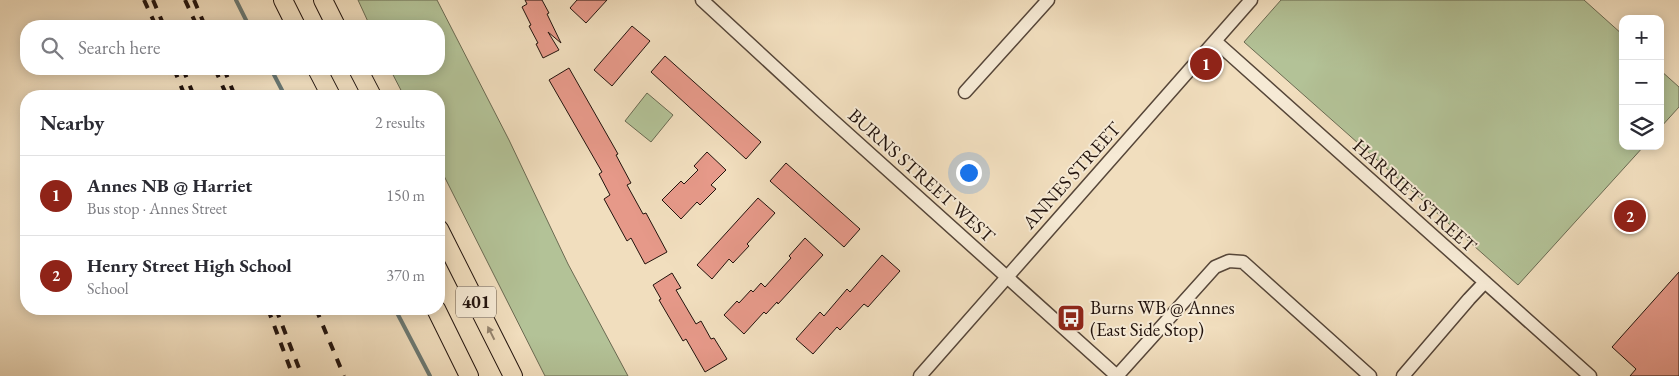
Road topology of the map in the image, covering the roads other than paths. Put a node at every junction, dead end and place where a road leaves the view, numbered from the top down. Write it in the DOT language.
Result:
graph roads {
  1 [pos="283,0"];
  2 [pos="323,0"];
  3 [pos="702,0"];
  4 [pos="1048,0"];
  5 [pos="1251,0"];
  6 [pos="293,20"];
  7 [pos="333,20"];
  8 [pos="1215,41"];
  9 [pos="320,75"];
  10 [pos="361,75"];
  11 [pos="327,90"];
  12 [pos="369,90"];
  13 [pos="965,92"];
  14 [pos="445,241"];
  15 [pos="1006,277"];
  16 [pos="1485,282"];
  17 [pos="439,315"];
  18 [pos="469,376"];
  19 [pos="513,376"];
  20 [pos="920,376"];
  21 [pos="1117,376"];
  22 [pos="1370,376"];
  23 [pos="1403,376"];
  24 [pos="1590,376"];
  1 -- 6 [label="highway"];
  2 -- 7 [label="highway"];
  3 -- 15 [label="street, BURNS STREET WEST"];
  4 -- 13 [label="street"];
  5 -- 8 [label="street, ANNES STREET"];
  8 -- 15 [label="street, ANNES STREET"];
  8 -- 16 [label="street, HARRIET STREET"];
  9 -- 11 [label="highway"];
  10 -- 12 [label="highway"];
  19 -- 14 [label="highway, 401, one-way"];
  15 -- 20 [label="street, ANNES STREET"];
  15 -- 21 [label="street, BURNS STREET WEST"];
  16 -- 23 [label="street"];
  16 -- 24 [label="street, HARRIET STREET"];
  17 -- 18 [label="highway, 401"];
  21 -- 22 [label="street"];
}
